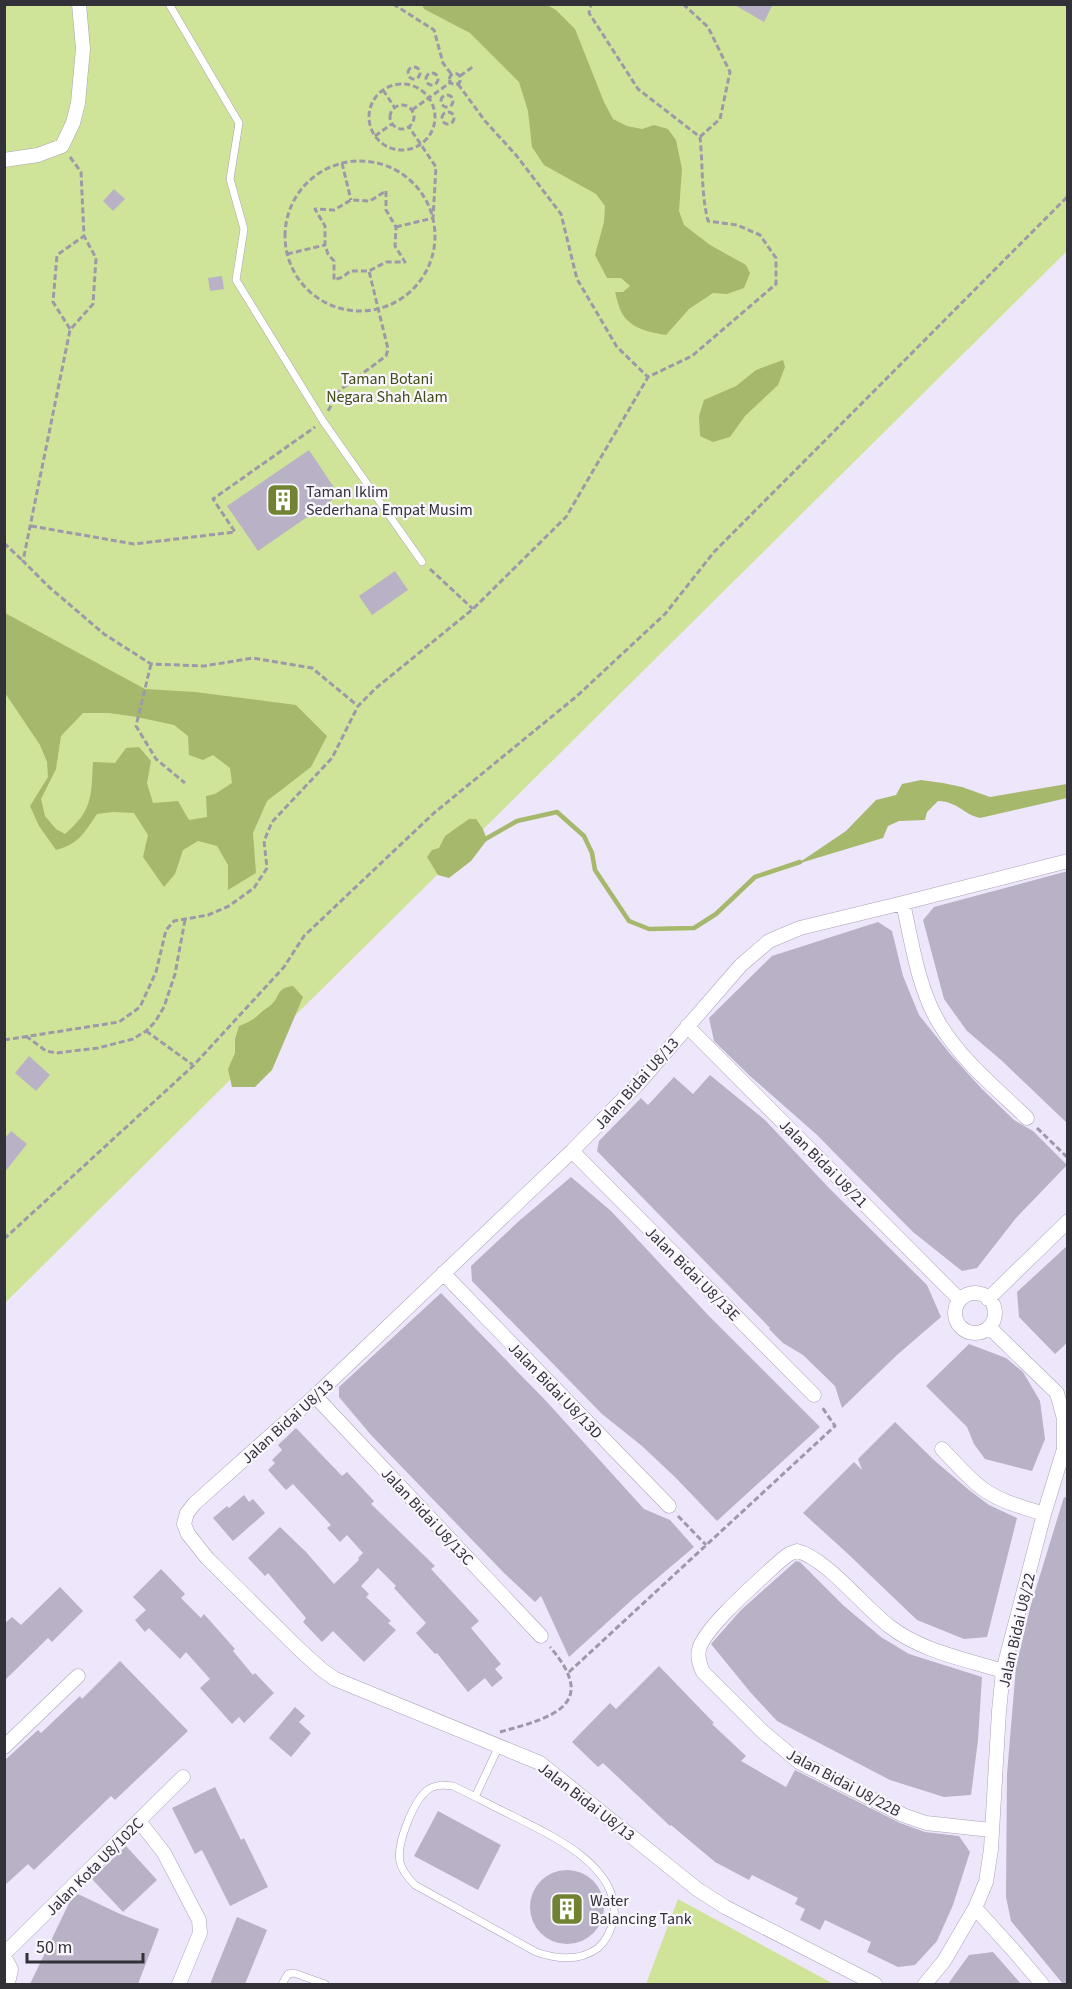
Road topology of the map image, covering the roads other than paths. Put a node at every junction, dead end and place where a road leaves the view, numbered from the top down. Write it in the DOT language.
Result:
graph roads {
  1 [pos="79,4"];
  2 [pos="169,4"];
  3 [pos="4,160"];
  4 [pos="422,562"];
  5 [pos="1068,861"];
  6 [pos="903,903"];
  7 [pos="687,1026"];
  8 [pos="1027,1118"];
  9 [pos="572,1151"];
  10 [pos="1068,1221"];
  11 [pos="443,1274"];
  12 [pos="988,1299"];
  13 [pos="960,1300"];
  14 [pos="989,1327"];
  15 [pos="1068,1382"];
  16 [pos="1057,1393"];
  17 [pos="814,1395"];
  18 [pos="315,1396"];
  19 [pos="942,1449"];
  20 [pos="669,1506"];
  21 [pos="1044,1514"];
  22 [pos="541,1636"];
  23 [pos="1003,1671"];
  24 [pos="78,1676"];
  25 [pos="499,1746"];
  26 [pos="4,1747"];
  27 [pos="183,1777"];
  28 [pos="475,1797"];
  29 [pos="139,1821"];
  30 [pos="991,1830"];
  31 [pos="975,1908"];
  32 [pos="4,1955"];
  33 [pos="4,1983"];
  34 [pos="179,1984"];
  35 [pos="282,1984"];
  36 [pos="325,1984"];
  37 [pos="875,1984"];
  38 [pos="925,1984"];
  39 [pos="1042,1984"];
  1 -- 3 [label="street"];
  2 -- 4 [label="lane"];
  5 -- 6 [label="street, Jalan Bidai U8/13"];
  6 -- 7 [label="street, Jalan Bidai U8/13"];
  6 -- 8 [label="street"];
  7 -- 9 [label="street, Jalan Bidai U8/13"];
  7 -- 13 [label="street, Jalan Bidai U8/21"];
  9 -- 11 [label="street, Jalan Bidai U8/13"];
  9 -- 17 [label="street, Jalan Bidai U8/13E"];
  10 -- 12 [label="street"];
  11 -- 18 [label="street, Jalan Bidai U8/13"];
  11 -- 20 [label="street, Jalan Bidai U8/13D"];
  12 -- 13 [label="street"];
  12 -- 14 [label="street"];
  13 -- 14 [label="street"];
  14 -- 16 [label="street"];
  15 -- 16 [label="street"];
  16 -- 21 [label="street, Jalan Bidai U8/22"];
  18 -- 22 [label="street, Jalan Bidai U8/13C"];
  18 -- 25 [label="street, Jalan Bidai U8/13"];
  19 -- 21 [label="street"];
  21 -- 23 [label="street, Jalan Bidai U8/22"];
  23 -- 30 [label="street, Jalan Bidai U8/22"];
  23 -- 30 [label="street, Jalan Bidai U8/22B"];
  24 -- 26 [label="street"];
  25 -- 28 [label="lane"];
  25 -- 37 [label="street, Jalan Bidai U8/13"];
  27 -- 29 [label="street, Jalan Kota U8/102C"];
  28 -- 28 [label="lane"];
  29 -- 32 [label="street, Jalan Kota U8/102C"];
  29 -- 34 [label="street"];
  30 -- 31 [label="street, Jalan Bidai U8/22"];
  31 -- 38 [label="street, Jalan Bidai U8/22"];
  31 -- 39 [label="street"];
  32 -- 33 [label="street"];
  35 -- 36 [label="lane"];
}
